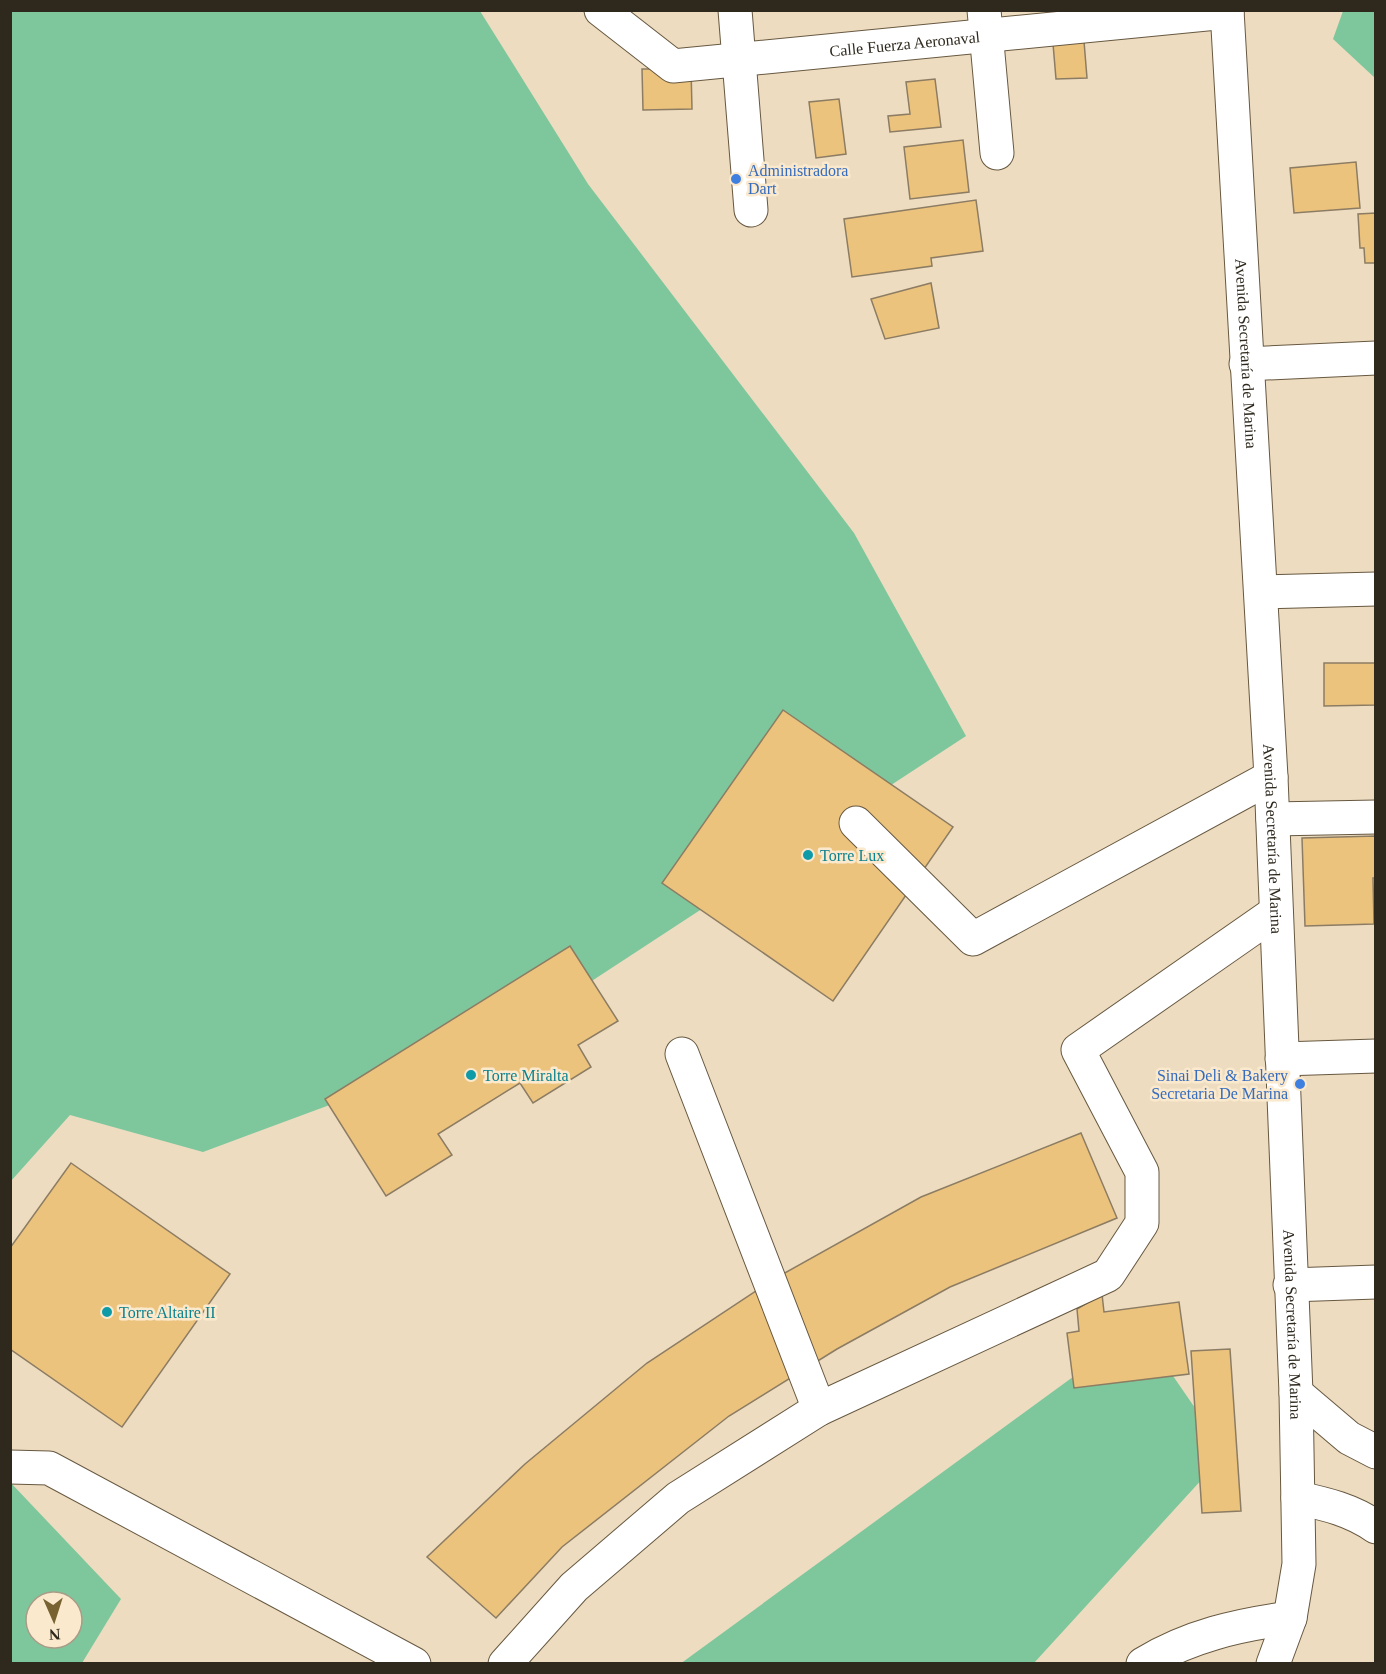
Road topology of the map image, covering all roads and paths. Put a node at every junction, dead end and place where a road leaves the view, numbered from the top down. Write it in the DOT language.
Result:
graph roads {
  1 [pos="602,10"];
  2 [pos="735,10"];
  3 [pos="1227,11"];
  4 [pos="985,22"];
  5 [pos="739,59"];
  6 [pos="997,153"];
  7 [pos="751,210"];
  8 [pos="1376,358"];
  9 [pos="1246,364"];
  10 [pos="1376,589"];
  11 [pos="1261,592"];
  12 [pos="1271,777"];
  13 [pos="1376,817"];
  14 [pos="1273,819"];
  15 [pos="856,823"];
  16 [pos="1276,912"];
  17 [pos="682,1054"];
  18 [pos="1376,1056"];
  19 [pos="1282,1059"];
  20 [pos="1376,1282"];
  21 [pos="1290,1285"];
  22 [pos="1296,1393"];
  23 [pos="819,1409"];
  24 [pos="1376,1452"];
  25 [pos="10,1467"];
  26 [pos="1298,1498"];
  27 [pos="1376,1527"];
  28 [pos="1290,1617"];
  29 [pos="414,1664"];
  30 [pos="505,1664"];
  31 [pos="1143,1664"];
  32 [pos="1274,1664"];
  1 -- 5 [label="street, Calle Fuerza Aeronaval"];
  2 -- 5 [label="street"];
  3 -- 4 [label="street, Calle Fuerza Aeronaval"];
  3 -- 9 [label="street, Avenida Secretaría de Marina"];
  4 -- 5 [label="street, Calle Fuerza Aeronaval"];
  4 -- 6 [label="street"];
  5 -- 7 [label="street"];
  8 -- 9 [label="street"];
  9 -- 11 [label="street, Avenida Secretaría de Marina"];
  10 -- 11 [label="street"];
  11 -- 12 [label="street, Avenida Secretaría de Marina"];
  12 -- 14 [label="street, Avenida Secretaría de Marina"];
  12 -- 15 [label="street"];
  13 -- 14 [label="street"];
  14 -- 16 [label="street, Avenida Secretaría de Marina"];
  16 -- 19 [label="street, Avenida Secretaría de Marina"];
  16 -- 23 [label="street"];
  17 -- 23 [label="street"];
  18 -- 19 [label="street"];
  19 -- 21 [label="street, Avenida Secretaría de Marina"];
  20 -- 21 [label="street"];
  21 -- 22 [label="street, Avenida Secretaría de Marina"];
  22 -- 24 [label="street"];
  22 -- 26 [label="street, Avenida Secretaría de Marina"];
  23 -- 30 [label="street"];
  25 -- 29 [label="street"];
  26 -- 27 [label="street"];
  26 -- 28 [label="street, Avenida Secretaría de Marina"];
  28 -- 31 [label="street"];
  28 -- 32 [label="street, Avenida Secretaría de Marina"];
}
